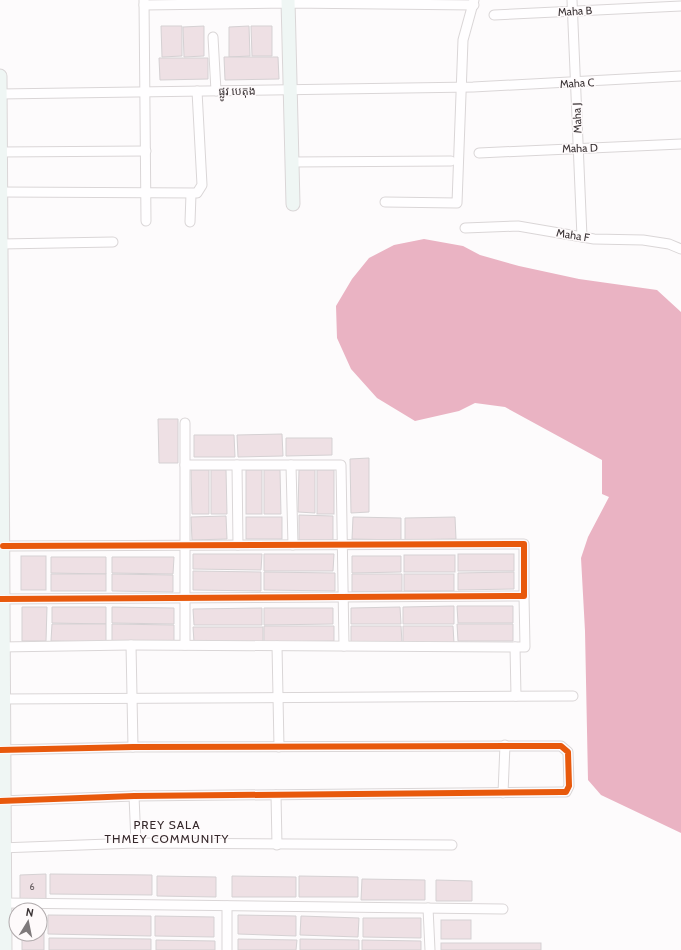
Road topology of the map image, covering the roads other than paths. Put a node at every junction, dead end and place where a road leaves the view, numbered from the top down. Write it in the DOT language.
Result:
graph roads {
  1 [pos="572,0"];
  2 [pos="144,2"];
  3 [pos="288,2"];
  4 [pos="474,3"];
  5 [pos="681,6"];
  6 [pos="572,11"];
  7 [pos="494,15"];
  8 [pos="213,37"];
  9 [pos="0,76"];
  10 [pos="681,76"];
  11 [pos="576,83"];
  12 [pos="474,87"];
  13 [pos="462,88"];
  14 [pos="290,90"];
  15 [pos="197,91"];
  16 [pos="216,91"];
  17 [pos="145,92"];
  18 [pos="0,94"];
  19 [pos="681,144"];
  20 [pos="578,148"];
  21 [pos="0,152"];
  22 [pos="146,152"];
  23 [pos="479,153"];
  24 [pos="451,161"];
  25 [pos="292,162"];
  26 [pos="0,192"];
  27 [pos="146,192"];
  28 [pos="191,194"];
  29 [pos="385,202"];
  30 [pos="293,204"];
  31 [pos="146,221"];
  32 [pos="190,222"];
  33 [pos="464,228"];
  34 [pos="582,237"];
  35 [pos="0,240"];
  36 [pos="113,242"];
  37 [pos="681,249"];
  38 [pos="1,354"];
  39 [pos="185,423"];
  40 [pos="1,452"];
  41 [pos="185,465"];
  42 [pos="237,465"];
  43 [pos="291,465"];
  44 [pos="1,532"];
  45 [pos="342,544"];
  46 [pos="185,545"];
  47 [pos="238,545"];
  48 [pos="293,545"];
  49 [pos="3,546"];
  50 [pos="524,596"];
  51 [pos="343,597"];
  52 [pos="185,598"];
  53 [pos="2,599"];
  54 [pos="132,645"];
  55 [pos="185,645"];
  56 [pos="277,646"];
  57 [pos="344,646"];
  58 [pos="2,647"];
  59 [pos="515,647"];
  60 [pos="516,696"];
  61 [pos="573,696"];
  62 [pos="133,698"];
  63 [pos="2,699"];
  64 [pos="278,699"];
  65 [pos="505,745"];
  66 [pos="133,747"];
  67 [pos="279,747"];
  68 [pos="2,750"];
  69 [pos="503,793"];
  70 [pos="276,795"];
  71 [pos="134,796"];
  72 [pos="2,801"];
  73 [pos="136,843"];
  74 [pos="277,845"];
  75 [pos="452,845"];
  76 [pos="2,848"];
  77 [pos="5,903"];
  78 [pos="228,906"];
  79 [pos="428,908"];
  80 [pos="503,909"];
  81 [pos="3,942"];
  82 [pos="227,950"];
  83 [pos="430,950"];
  1 -- 6 [label="street, Maha J"];
  2 -- 3 [label="street"];
  2 -- 17 [label="street"];
  3 -- 4 [label="street"];
  3 -- 14 [label="street"];
  4 -- 13 [label="street"];
  5 -- 6 [label="street, Maha B"];
  6 -- 7 [label="street, Maha B"];
  6 -- 11 [label="street, Maha J"];
  8 -- 16 [label="street"];
  9 -- 18 [label="street"];
  10 -- 11 [label="street, Maha C"];
  11 -- 12 [label="street, Maha C"];
  11 -- 20 [label="street, Maha J"];
  12 -- 13 [label="street, ផ្លូវ បេតុង"];
  13 -- 14 [label="street, ផ្លូវ បេតុង"];
  13 -- 29 [label="street"];
  14 -- 16 [label="street, ផ្លូវ បេតុង"];
  14 -- 25 [label="street"];
  15 -- 16 [label="street, ផ្លូវ បេតុង"];
  15 -- 17 [label="street, ផ្លូវ បេតុង"];
  15 -- 28 [label="street"];
  17 -- 18 [label="street, ផ្លូវ បេតុង"];
  17 -- 22 [label="street"];
  18 -- 21 [label="street"];
  19 -- 20 [label="street, Maha D"];
  20 -- 23 [label="street, Maha D"];
  20 -- 34 [label="street, Maha J"];
  21 -- 22 [label="street"];
  21 -- 26 [label="street"];
  22 -- 27 [label="street"];
  24 -- 25 [label="street"];
  25 -- 30 [label="street"];
  26 -- 27 [label="street"];
  26 -- 35 [label="street"];
  27 -- 28 [label="street"];
  27 -- 31 [label="street"];
  28 -- 32 [label="street"];
  33 -- 34 [label="street, Maha F"];
  34 -- 37 [label="street, Maha F"];
  35 -- 36 [label="street"];
  35 -- 38 [label="street"];
  38 -- 40 [label="street"];
  39 -- 41 [label="street"];
  40 -- 44 [label="street"];
  41 -- 42 [label="street"];
  41 -- 46 [label="street"];
  42 -- 43 [label="street"];
  42 -- 47 [label="street"];
  43 -- 45 [label="street"];
  43 -- 48 [label="street"];
  44 -- 49 [label="street"];
  45 -- 48 [label="street"];
  45 -- 50 [label="street"];
  45 -- 51 [label="street"];
  46 -- 47 [label="street"];
  46 -- 49 [label="street"];
  46 -- 52 [label="street"];
  47 -- 48 [label="street"];
  49 -- 53 [label="street"];
  50 -- 51 [label="street"];
  50 -- 59 [label="street"];
  51 -- 52 [label="street"];
  51 -- 57 [label="street"];
  52 -- 53 [label="street"];
  52 -- 55 [label="street"];
  53 -- 58 [label="street"];
  54 -- 55 [label="street"];
  54 -- 58 [label="street"];
  54 -- 62 [label="street"];
  55 -- 56 [label="street"];
  56 -- 57 [label="street"];
  56 -- 64 [label="street"];
  57 -- 59 [label="street"];
  58 -- 63 [label="street"];
  59 -- 60 [label="street"];
  60 -- 61 [label="street"];
  60 -- 64 [label="street"];
  62 -- 63 [label="street"];
  62 -- 64 [label="street"];
  62 -- 66 [label="street"];
  63 -- 68 [label="street"];
  64 -- 67 [label="street"];
  65 -- 67 [label="street"];
  65 -- 69 [label="street"];
  65 -- 69 [label="street"];
  66 -- 67 [label="street"];
  66 -- 68 [label="street"];
  68 -- 72 [label="street"];
  69 -- 70 [label="street"];
  70 -- 71 [label="street"];
  70 -- 74 [label="street"];
  71 -- 72 [label="street"];
  71 -- 73 [label="street"];
  72 -- 76 [label="street"];
  73 -- 74 [label="street"];
  73 -- 76 [label="street"];
  74 -- 75 [label="street"];
  76 -- 77 [label="street"];
  77 -- 78 [label="street"];
  77 -- 81 [label="street"];
  78 -- 79 [label="street"];
  78 -- 82 [label="street"];
  79 -- 80 [label="street"];
  79 -- 83 [label="street"];
}
